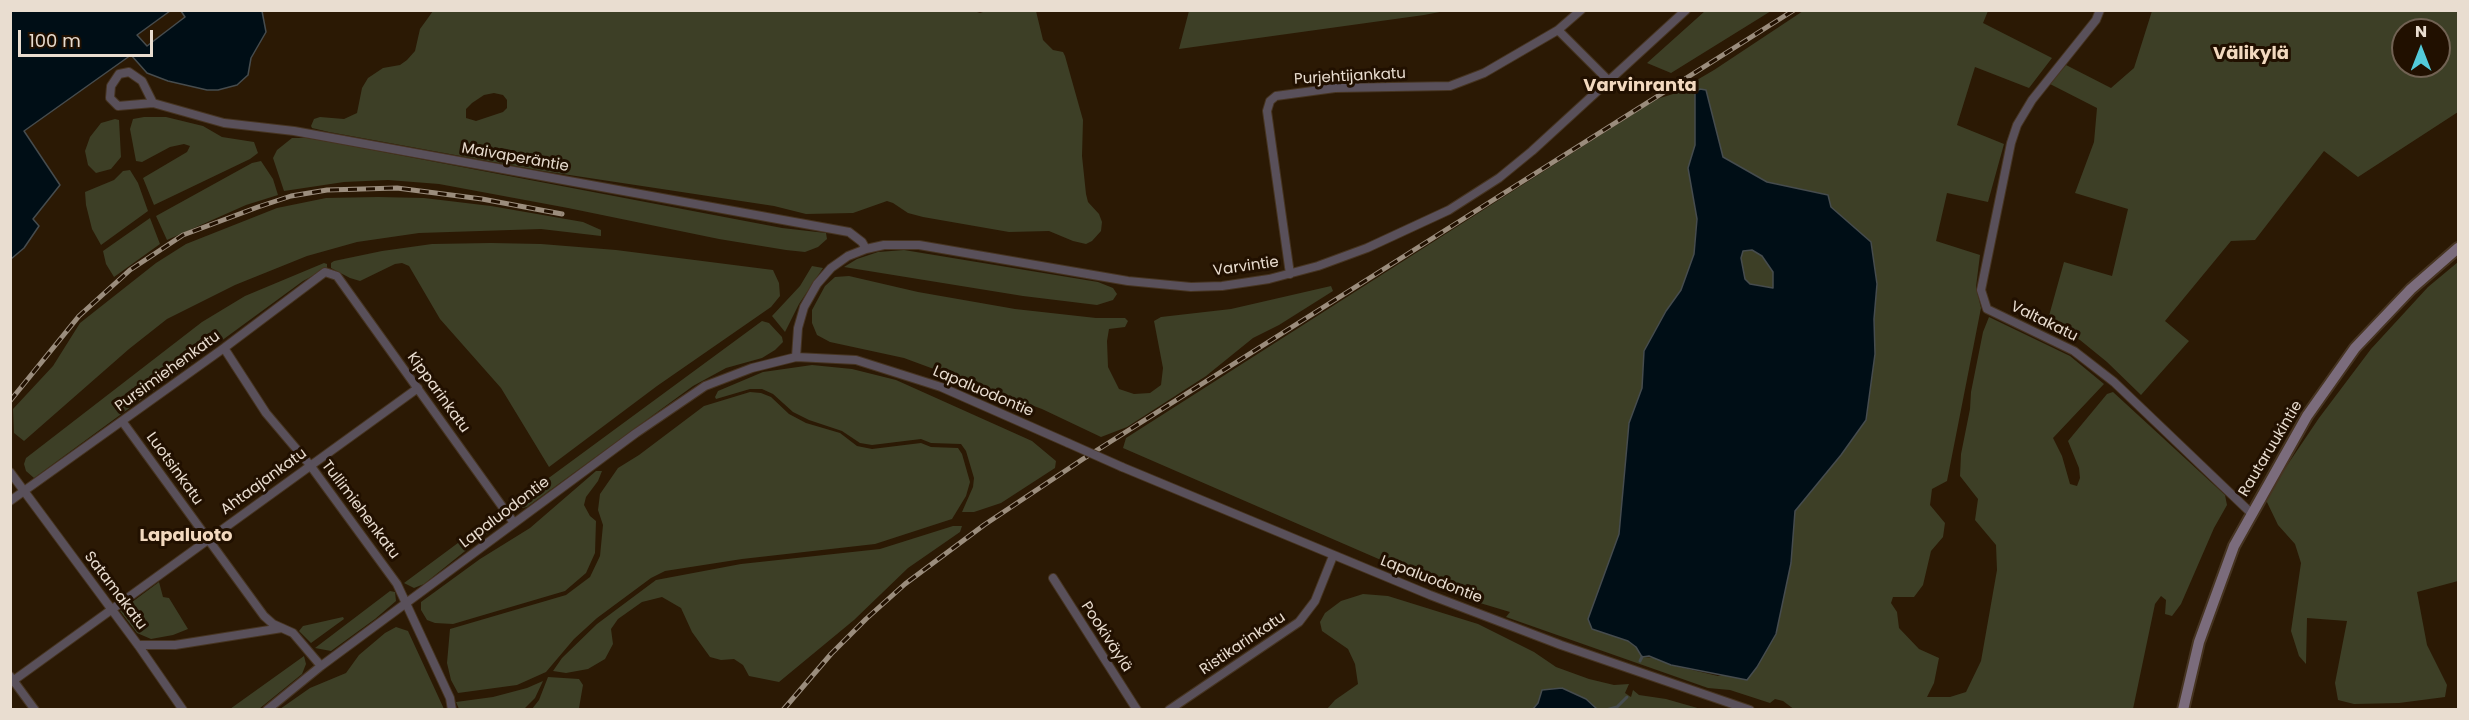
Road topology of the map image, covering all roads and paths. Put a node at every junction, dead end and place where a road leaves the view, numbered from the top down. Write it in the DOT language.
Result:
graph roads {
  1 [pos="1581,10"];
  2 [pos="1686,10"];
  3 [pos="2100,10"];
  4 [pos="1558,30"];
  5 [pos="1609,81"];
  6 [pos="153,103"];
  7 [pos="2458,248"];
  8 [pos="866,249"];
  9 [pos="1290,274"];
  10 [pos="339,280"];
  11 [pos="224,348"];
  12 [pos="796,357"];
  13 [pos="418,388"];
  14 [pos="122,421"];
  15 [pos="310,465"];
  16 [pos="10,472"];
  17 [pos="25,490"];
  18 [pos="10,501"];
  19 [pos="2251,513"];
  20 [pos="514,522"];
  21 [pos="209,539"];
  22 [pos="1333,556"];
  23 [pos="1053,578"];
  24 [pos="407,602"];
  25 [pos="110,609"];
  26 [pos="283,628"];
  27 [pos="138,645"];
  28 [pos="321,666"];
  29 [pos="12,680"];
  30 [pos="35,710"];
  31 [pos="183,710"];
  32 [pos="267,710"];
  33 [pos="452,710"];
  34 [pos="1137,710"];
  35 [pos="1169,710"];
  36 [pos="1750,710"];
  37 [pos="2183,710"];
  1 -- 4 [label="street, Purjehtijankatu"];
  2 -- 5 [label="street, Varvintie"];
  3 -- 19 [label="street, Valtakatu"];
  4 -- 5 [label="street"];
  4 -- 9 [label="street, Purjehtijankatu"];
  5 -- 9 [label="street, Varvintie"];
  6 -- 6 [label="street, Maivaperäntie"];
  6 -- 8 [label="street, Maivaperäntie"];
  7 -- 19 [label="main road, Rautaruukintie"];
  8 -- 9 [label="street, Varvintie"];
  8 -- 12 [label="street, Varvintie"];
  10 -- 11 [label="street, Pursimiehenkatu"];
  10 -- 13 [label="street, Kipparinkatu"];
  11 -- 14 [label="street, Pursimiehenkatu"];
  11 -- 15 [label="street, Tullimiehenkatu"];
  12 -- 20 [label="street, Lapaluodontie"];
  12 -- 22 [label="street, Lapaluodontie, bridge"];
  13 -- 15 [label="street, Ahtaajankatu"];
  13 -- 20 [label="street, Kipparinkatu"];
  14 -- 17 [label="street, Pursimiehenkatu"];
  14 -- 21 [label="street, Luotsinkatu"];
  15 -- 21 [label="street, Ahtaajankatu"];
  15 -- 24 [label="street, Tullimiehenkatu"];
  16 -- 17 [label="street, Satamakatu"];
  17 -- 18 [label="street, Pursimiehenkatu"];
  17 -- 25 [label="street, Satamakatu"];
  19 -- 37 [label="main road, Rautaruukintie"];
  20 -- 24 [label="street, Lapaluodontie"];
  21 -- 25 [label="street, Ahtaajankatu"];
  21 -- 26 [label="street, Luotsinkatu"];
  22 -- 35 [label="street, Ristikarinkatu"];
  22 -- 36 [label="street, Lapaluodontie"];
  23 -- 34 [label="street, Pookiväylä"];
  24 -- 28 [label="street, Lapaluodontie"];
  24 -- 33 [label="street, Tullimiehenkatu"];
  25 -- 27 [label="street, Satamakatu"];
  25 -- 29 [label="street, Ahtaajankatu"];
  26 -- 27 [label="street"];
  26 -- 28 [label="street, Luotsinkatu"];
  27 -- 31 [label="street, Satamakatu"];
  28 -- 32 [label="street, Lapaluodontie"];
  29 -- 30 [label="street"];
}
